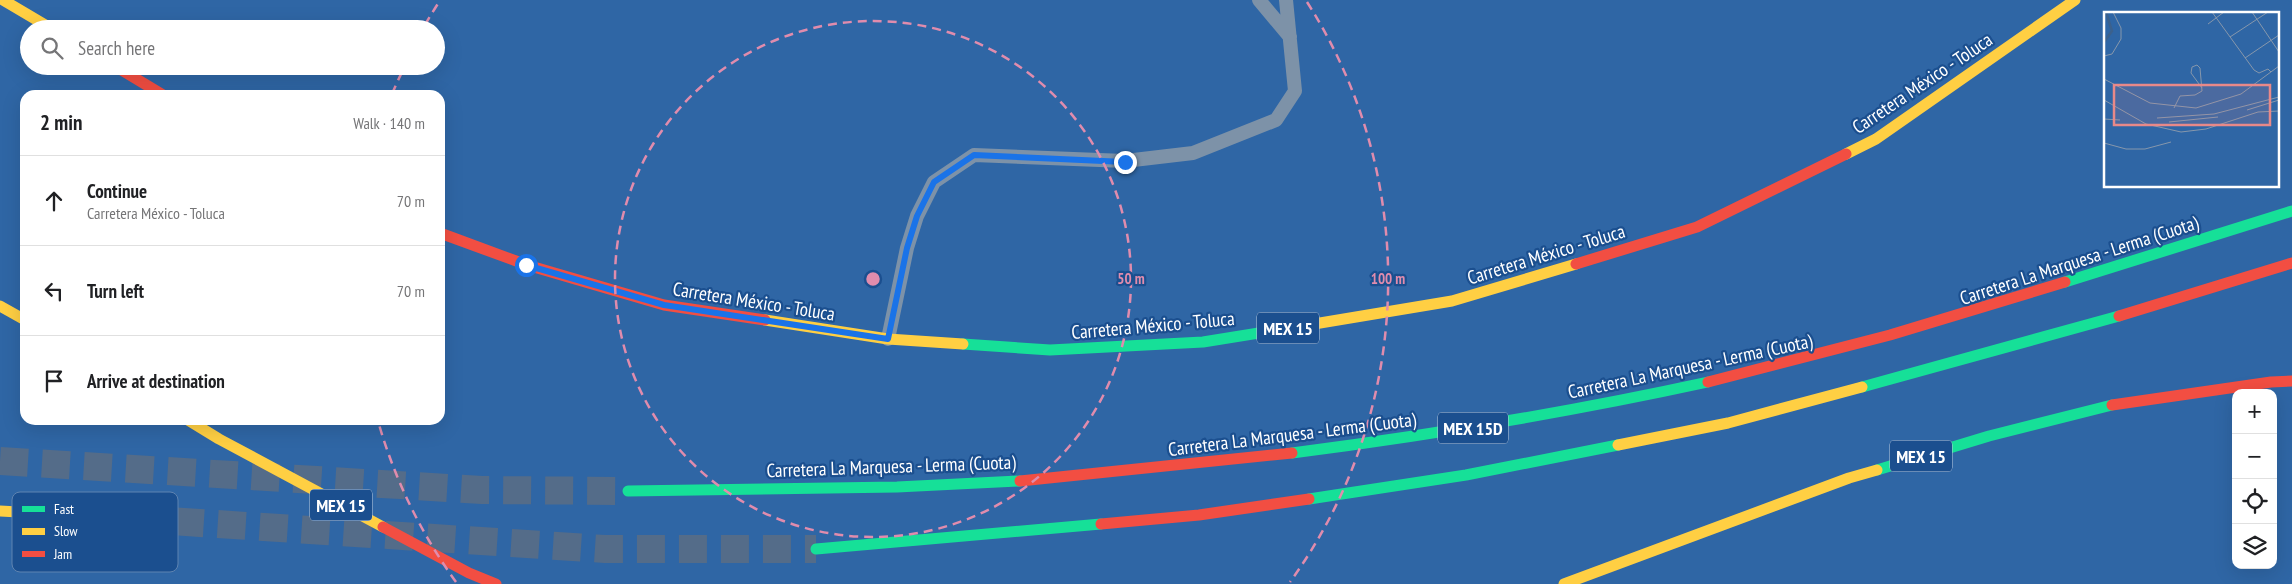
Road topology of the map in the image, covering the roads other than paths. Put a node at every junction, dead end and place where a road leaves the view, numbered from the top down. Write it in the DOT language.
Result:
graph roads {
  1 [pos="3,0"];
  2 [pos="1259,0"];
  3 [pos="1286,0"];
  4 [pos="2075,0"];
  5 [pos="37,20"];
  6 [pos="1290,36"];
  7 [pos="130,75"];
  8 [pos="156,90"];
  9 [pos="2292,212"];
  10 [pos="445,234"];
  11 [pos="2292,263"];
  12 [pos="0,306"];
  13 [pos="20,317"];
  14 [pos="888,339"];
  15 [pos="2292,381"];
  16 [pos="196,425"];
  17 [pos="628,491"];
  18 [pos="816,549"];
  19 [pos="496,584"];
  20 [pos="1564,584"];
  1 -- 5 [label="main road"];
  2 -- 6 [label="lane"];
  3 -- 6 [label="lane"];
  4 -- 14 [label="main road, Carretera México - Toluca / MEX 15"];
  6 -- 14 [label="lane"];
  7 -- 8 [label="main road"];
  9 -- 17 [label="main road, Carretera La Marquesa - Lerma (Cuota) / MEX 15D"];
  10 -- 14 [label="main road, Carretera México - Toluca / MEX 15"];
  11 -- 18 [label="main road, MEX 15D"];
  12 -- 13 [label="main road"];
  15 -- 20 [label="main road, MEX 15"];
  16 -- 19 [label="main road, MEX 15"];
}
